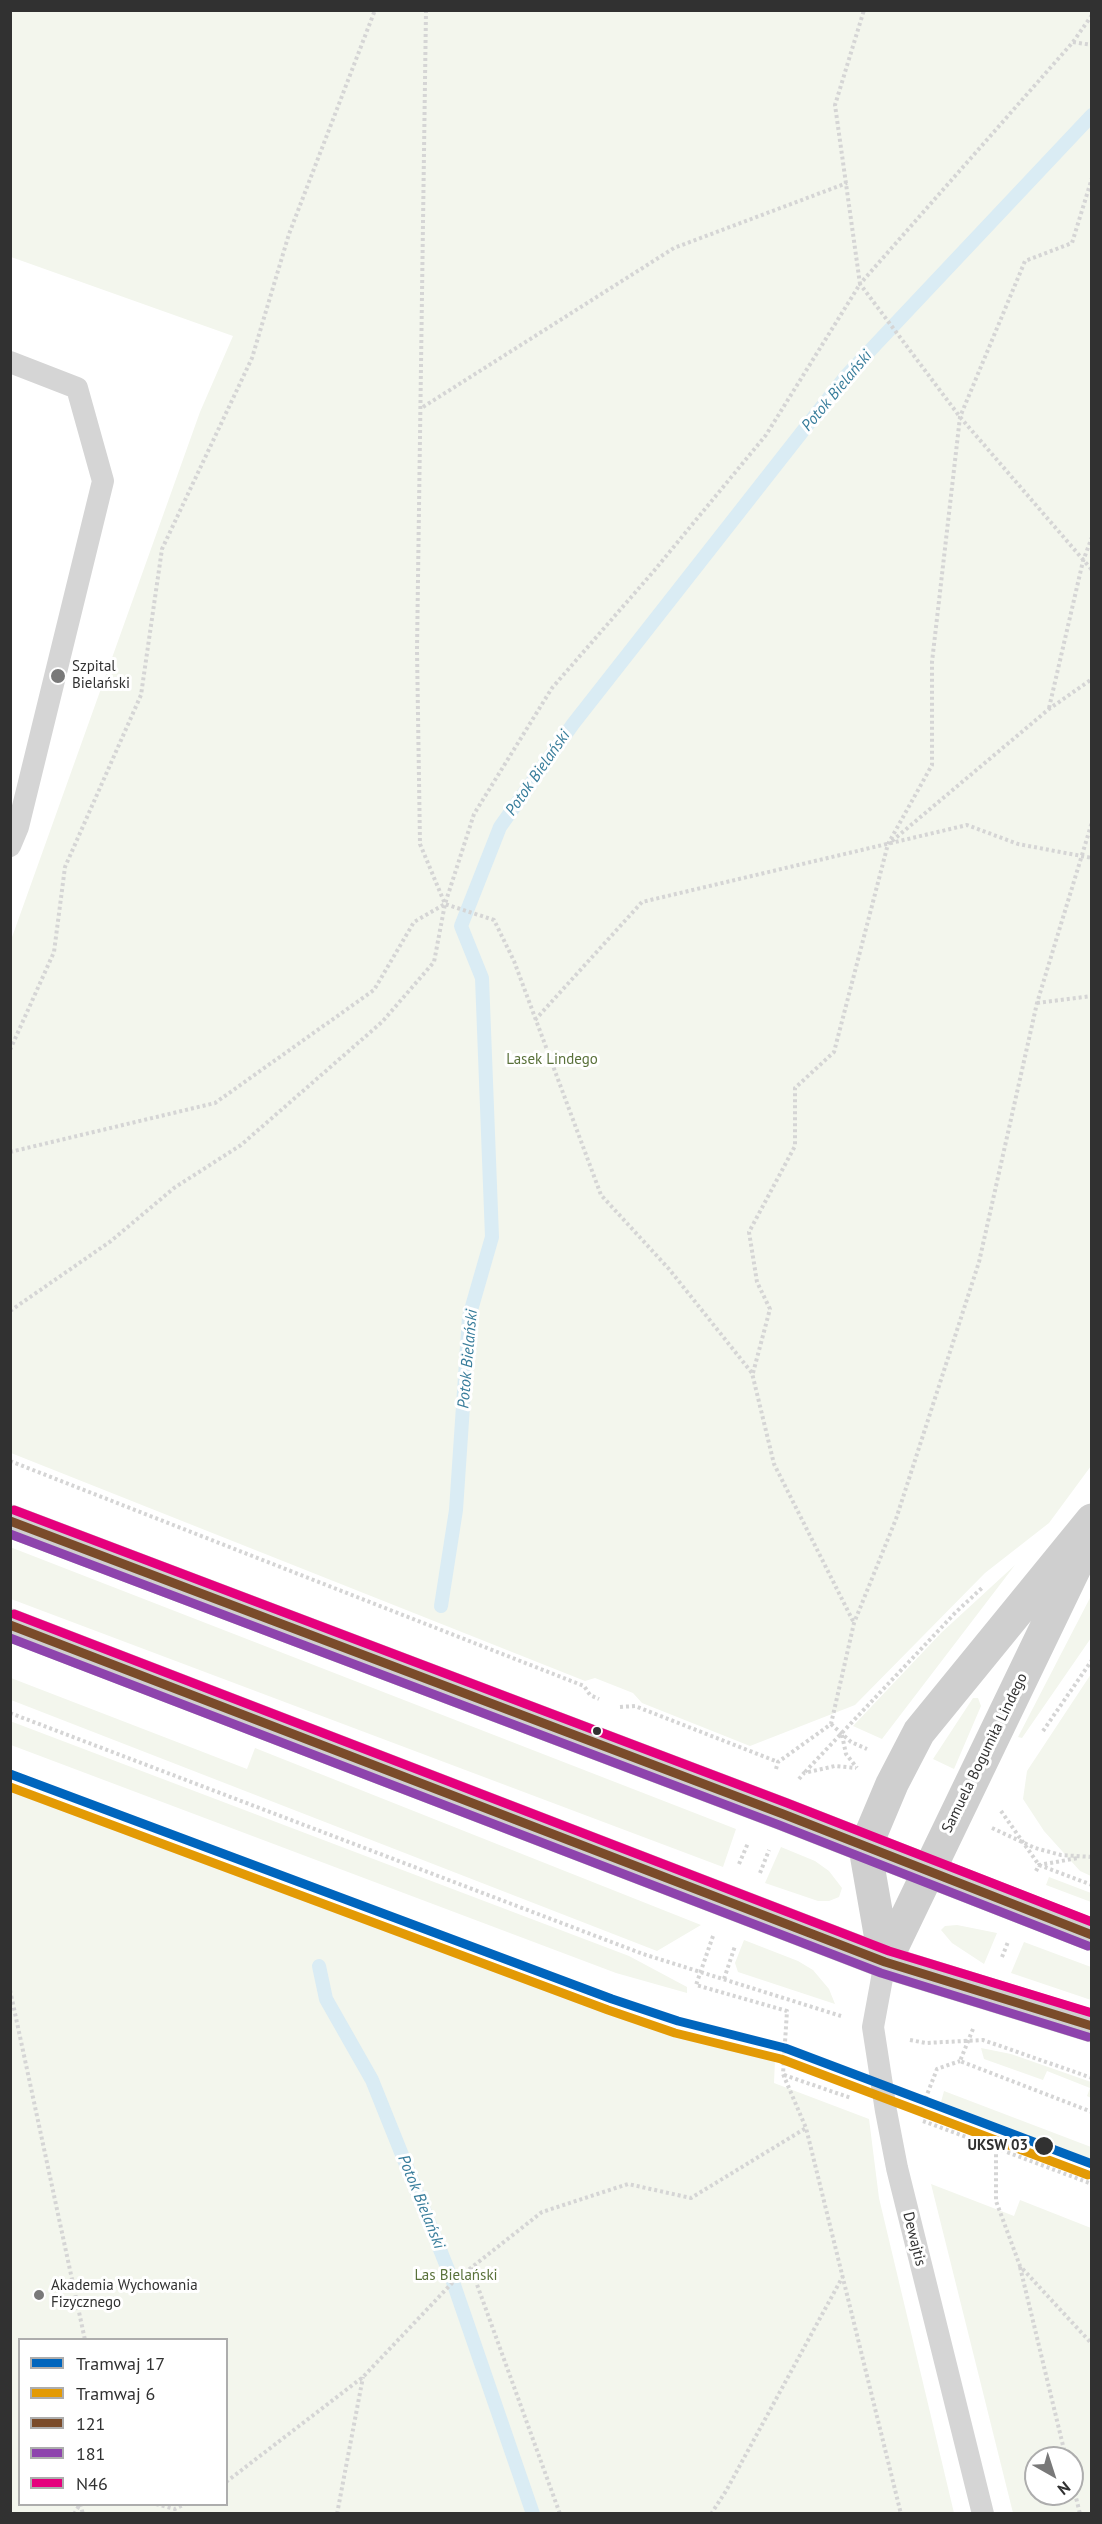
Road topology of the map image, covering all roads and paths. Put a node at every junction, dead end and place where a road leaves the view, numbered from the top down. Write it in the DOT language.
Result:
graph roads {
  1 [pos="375,10"];
  2 [pos="426,10"];
  3 [pos="864,10"];
  4 [pos="1092,15"];
  5 [pos="1074,42"];
  6 [pos="1092,45"];
  7 [pos="1092,178"];
  8 [pos="847,183"];
  9 [pos="860,284"];
  10 [pos="10,362"];
  11 [pos="422,408"];
  12 [pos="960,417"];
  13 [pos="1092,537"];
  14 [pos="1083,561"];
  15 [pos="1092,570"];
  16 [pos="1092,679"];
  17 [pos="1049,709"];
  18 [pos="1092,822"];
  19 [pos="888,844"];
  20 [pos="10,846"];
  21 [pos="1081,854"];
  22 [pos="1092,858"];
  23 [pos="446,905"];
  24 [pos="1092,996"];
  25 [pos="1037,1003"];
  26 [pos="535,1020"];
  27 [pos="10,1050"];
  28 [pos="10,1152"];
  29 [pos="10,1311"];
  30 [pos="752,1373"];
  31 [pos="10,1461"];
  32 [pos="1092,1520"];
  33 [pos="10,1521"];
  34 [pos="1092,1533"];
  35 [pos="854,1623"];
  36 [pos="10,1625"];
  37 [pos="607,1702"];
  38 [pos="615,1706"];
  39 [pos="10,1713"];
  40 [pos="856,1768"];
  41 [pos="804,1773"];
  42 [pos="957,1812"];
  43 [pos="865,1848"];
  44 [pos="1092,1856"];
  45 [pos="1039,1865"];
  46 [pos="928,1872"];
  47 [pos="1092,1935"];
  48 [pos="885,1962"];
  49 [pos="10,1990"];
  50 [pos="787,2011"];
  51 [pos="1092,2026"];
  52 [pos="873,2027"];
  53 [pos="960,2061"];
  54 [pos="783,2074"];
  55 [pos="1092,2078"];
  56 [pos="886,2111"];
  57 [pos="806,2128"];
  58 [pos="996,2148"];
  59 [pos="1092,2184"];
  60 [pos="1020,2266"];
  61 [pos="471,2268"];
  62 [pos="844,2276"];
  63 [pos="85,2338"];
  64 [pos="1092,2344"];
  65 [pos="363,2377"];
  66 [pos="1063,2446"];
  67 [pos="228,2480"];
  68 [pos="159,2506"];
  69 [pos="176,2511"];
  70 [pos="338,2514"];
  71 [pos="560,2514"];
  72 [pos="711,2514"];
  73 [pos="901,2514"];
  74 [pos="983,2514"];
  1 -- 27 [label="path"];
  2 -- 11 [label="path"];
  3 -- 8 [label="path"];
  4 -- 5 [label="path"];
  5 -- 6 [label="path"];
  5 -- 9 [label="path"];
  7 -- 12 [label="path"];
  8 -- 9 [label="path"];
  8 -- 11 [label="path"];
  9 -- 12 [label="path"];
  9 -- 23 [label="path"];
  10 -- 20 [label="lane"];
  11 -- 23 [label="path"];
  12 -- 14 [label="path"];
  12 -- 19 [label="path"];
  13 -- 14 [label="path"];
  14 -- 15 [label="path"];
  14 -- 17 [label="path"];
  16 -- 17 [label="path"];
  17 -- 19 [label="path"];
  18 -- 21 [label="path"];
  19 -- 21 [label="path"];
  19 -- 26 [label="path"];
  19 -- 30 [label="path"];
  21 -- 22 [label="path"];
  21 -- 25 [label="path"];
  23 -- 26 [label="path"];
  23 -- 28 [label="path"];
  23 -- 29 [label="path"];
  24 -- 25 [label="path"];
  25 -- 35 [label="path"];
  26 -- 30 [label="path"];
  30 -- 35 [label="path"];
  31 -- 37 [label="path"];
  32 -- 43 [label="main road"];
  33 -- 43 [label="main road"];
  34 -- 42 [label="main road, Samuela Bogumiła Lindego"];
  35 -- 38 [label="path"];
  36 -- 48 [label="main road"];
  39 -- 52 [label="path"];
  40 -- 41 [label="path"];
  42 -- 44 [label="path"];
  42 -- 46 [label="main road, Samuela Bogumiła Lindego"];
  43 -- 46 [label="main road"];
  43 -- 48 [label="main road"];
  44 -- 45 [label="path"];
  46 -- 47 [label="main road"];
  46 -- 48 [label="main road, Samuela Bogumiła Lindego"];
  48 -- 51 [label="main road"];
  48 -- 52 [label="lane, Dewajtis"];
  49 -- 63 [label="path"];
  50 -- 54 [label="path"];
  52 -- 55 [label="path"];
  52 -- 56 [label="lane, Dewajtis"];
  53 -- 58 [label="path"];
  54 -- 56 [label="path"];
  54 -- 57 [label="path"];
  56 -- 74 [label="lane, Dewajtis"];
  57 -- 61 [label="path"];
  57 -- 62 [label="path"];
  58 -- 59 [label="path"];
  58 -- 60 [label="path"];
  60 -- 64 [label="path"];
  60 -- 66 [label="path"];
  61 -- 65 [label="path"];
  61 -- 71 [label="path"];
  62 -- 72 [label="path"];
  62 -- 73 [label="path"];
  65 -- 67 [label="path"];
  65 -- 70 [label="path"];
  68 -- 69 [label="path"];
}
